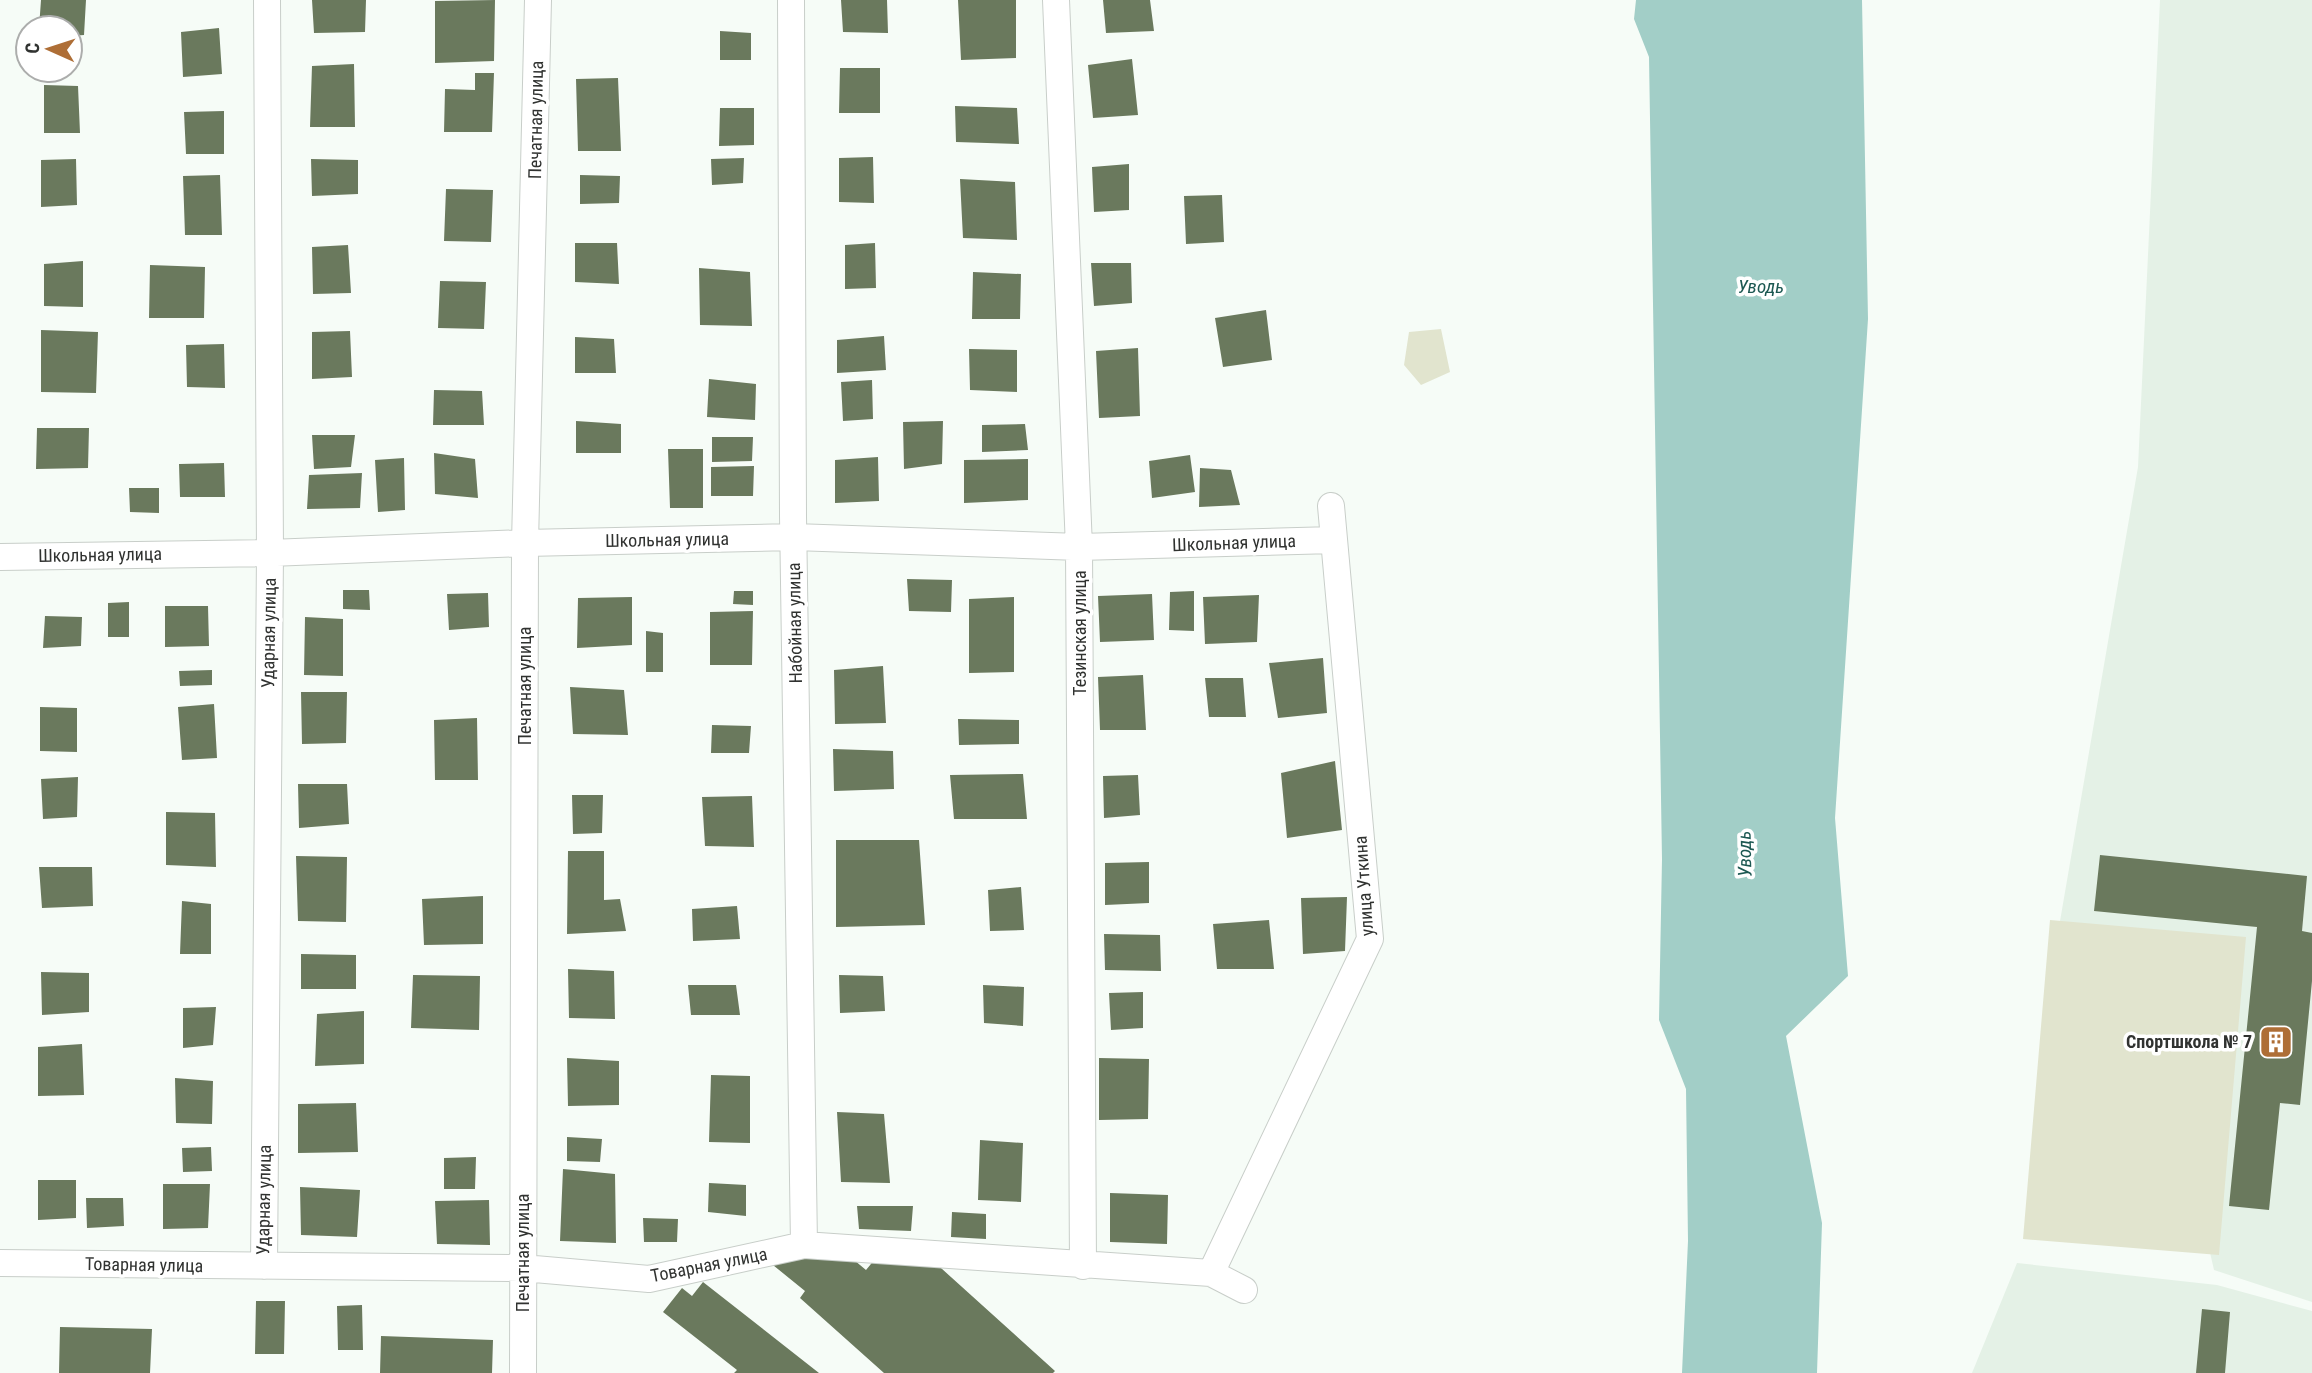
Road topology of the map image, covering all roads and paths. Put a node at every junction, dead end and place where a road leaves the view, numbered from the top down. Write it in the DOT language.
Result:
graph roads {
  1 [pos="267,0"];
  2 [pos="538,0"];
  3 [pos="791,0"];
  4 [pos="1056,0"];
  5 [pos="1331,506"];
  6 [pos="794,537"];
  7 [pos="1334,540"];
  8 [pos="526,543"];
  9 [pos="1079,547"];
  10 [pos="270,552"];
  11 [pos="0,557"];
  12 [pos="804,1245"];
  13 [pos="0,1264"];
  14 [pos="264,1266"];
  15 [pos="1083,1266"];
  16 [pos="523,1268"];
  17 [pos="1211,1273"];
  18 [pos="1244,1290"];
  19 [pos="523,1373"];
  1 -- 10 [label="street, Ударная улица"];
  2 -- 8 [label="street, Печатная улица"];
  3 -- 6 [label="street, Набойная улица"];
  4 -- 9 [label="street, Тезинская улица"];
  5 -- 7 [label="street, улица Уткина"];
  6 -- 8 [label="street, Школьная улица"];
  6 -- 9 [label="street, Школьная улица"];
  6 -- 12 [label="street, Набойная улица"];
  7 -- 9 [label="street, Школьная улица"];
  7 -- 17 [label="street, улица Уткина"];
  8 -- 10 [label="street, Школьная улица"];
  8 -- 16 [label="street, Печатная улица"];
  9 -- 15 [label="street, Тезинская улица"];
  10 -- 11 [label="street, Школьная улица"];
  10 -- 14 [label="street, Ударная улица"];
  12 -- 15 [label="street, Товарная улица"];
  12 -- 16 [label="street, Товарная улица"];
  13 -- 14 [label="street, Товарная улица"];
  14 -- 16 [label="street, Товарная улица"];
  15 -- 17 [label="street, Товарная улица"];
  16 -- 19 [label="street, Печатная улица"];
  17 -- 18 [label="street, Товарная улица"];
}
